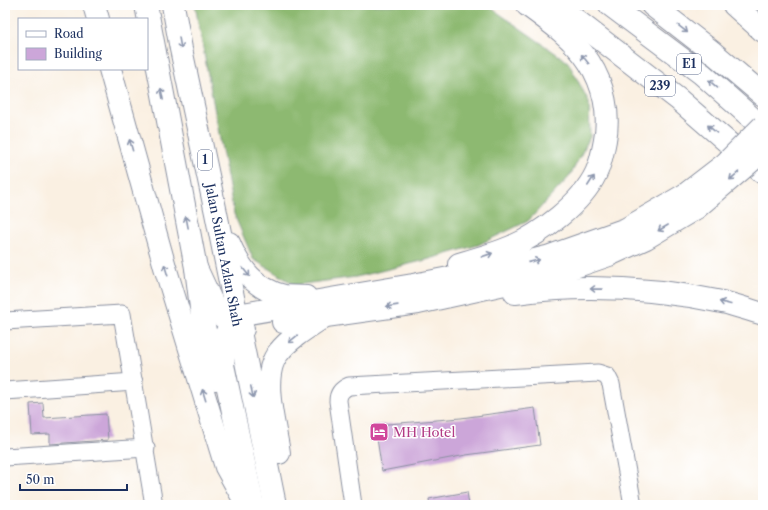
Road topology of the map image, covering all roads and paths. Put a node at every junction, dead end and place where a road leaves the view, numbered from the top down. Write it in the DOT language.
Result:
graph roads {
  1 [pos="94,5"];
  2 [pos="146,5"];
  3 [pos="173,5"];
  4 [pos="527,5"];
  5 [pos="553,5"];
  6 [pos="610,5"];
  7 [pos="652,5"];
  8 [pos="734,5"];
  9 [pos="98,18"];
  10 [pos="763,31"];
  11 [pos="110,70"];
  12 [pos="763,95"];
  13 [pos="763,127"];
  14 [pos="763,150"];
  15 [pos="763,173"];
  16 [pos="691,201"];
  17 [pos="216,213"];
  18 [pos="196,268"];
  19 [pos="416,294"];
  20 [pos="329,307"];
  21 [pos="763,314"];
  22 [pos="5,321"];
  23 [pos="236,323"];
  24 [pos="234,355"];
  25 [pos="134,382"];
  26 [pos="5,391"];
  27 [pos="146,448"];
  28 [pos="5,457"];
  29 [pos="246,502"];
  30 [pos="154,505"];
  31 [pos="275,505"];
  32 [pos="289,505"];
  33 [pos="353,505"];
  34 [pos="634,505"];
  1 -- 9 [label="main road"];
  18 -- 2 [label="main road, one-way"];
  3 -- 17 [label="main road, Jalan Sultan Azlan Shah / 1, one-way"];
  19 -- 4 [label="main road, one-way"];
  15 -- 5 [label="main road, 239, one-way"];
  13 -- 6 [label="main road, E1, one-way"];
  7 -- 12 [label="main road, E1, one-way"];
  8 -- 10 [label="main road"];
  29 -- 11 [label="main road, one-way"];
  13 -- 16 [label="main road, bridge"];
  14 -- 16 [label="main road, one-way, bridge"];
  16 -- 19 [label="main road"];
  17 -- 20 [label="main road, one-way"];
  17 -- 23 [label="main road, Jalan Sultan Azlan Shah / 1"];
  18 -- 23 [label="main road"];
  18 -- 29 [label="main road"];
  19 -- 20 [label="main road"];
  21 -- 19 [label="main road, one-way"];
  20 -- 23 [label="main road"];
  20 -- 32 [label="main road, one-way"];
  22 -- 25 [label="street"];
  23 -- 24 [label="main road, Jalan Sultan Azlan Shah / 1"];
  24 -- 29 [label="main road"];
  24 -- 31 [label="main road, Jalan Sultan Azlan Shah / 1, one-way"];
  25 -- 26 [label="street"];
  25 -- 27 [label="street"];
  27 -- 28 [label="street"];
  27 -- 30 [label="street"];
  33 -- 34 [label="street"];
}
